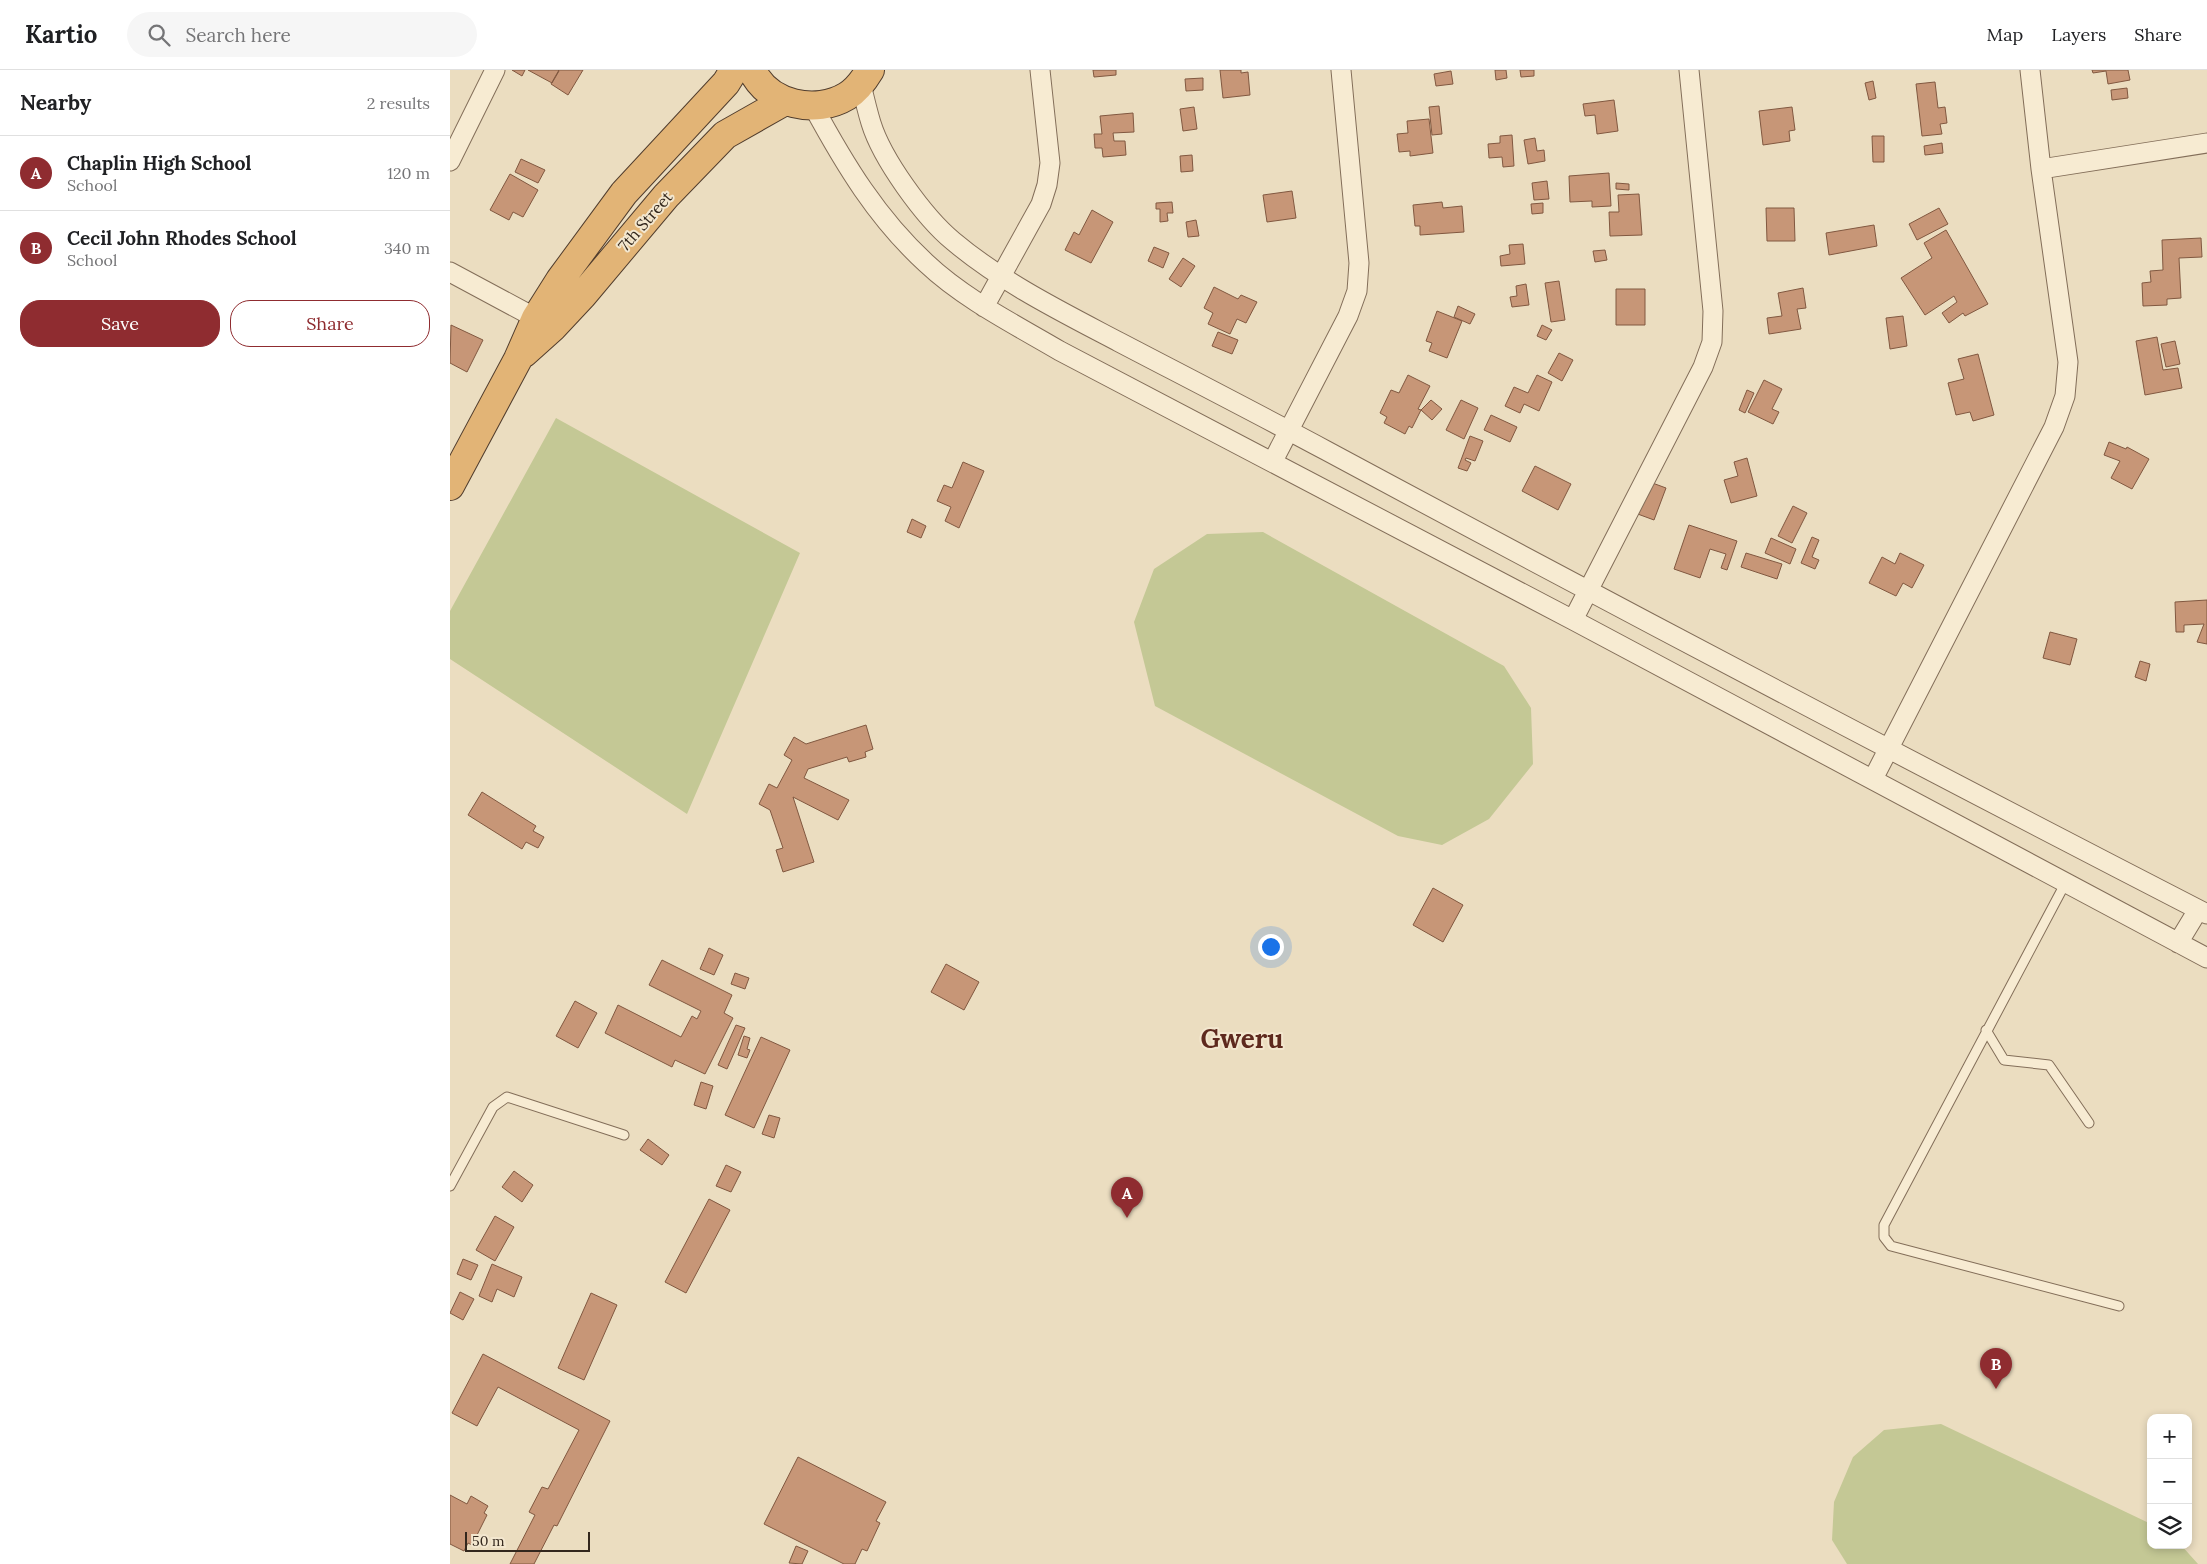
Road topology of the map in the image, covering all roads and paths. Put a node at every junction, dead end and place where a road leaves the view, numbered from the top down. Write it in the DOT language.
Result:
graph roads {
  1 [pos="495,70"];
  2 [pos="734,70"];
  3 [pos="752,70"];
  4 [pos="1040,70"];
  5 [pos="1341,70"];
  6 [pos="1689,70"];
  7 [pos="2030,70"];
  8 [pos="866,77"];
  9 [pos="785,101"];
  10 [pos="813,106"];
  11 [pos="2207,143"];
  12 [pos="450,161"];
  13 [pos="2041,169"];
  14 [pos="450,272"];
  15 [pos="1000,277"];
  16 [pos="984,307"];
  17 [pos="544,322"];
  18 [pos="1289,431"];
  19 [pos="1273,462"];
  20 [pos="450,486"];
  21 [pos="1588,592"];
  22 [pos="1573,620"];
  23 [pos="1889,751"];
  24 [pos="1873,779"];
  25 [pos="2066,882"];
  26 [pos="2202,912"];
  27 [pos="2178,943"];
  28 [pos="2207,958"];
  29 [pos="1986,1030"];
  30 [pos="2089,1123"];
  31 [pos="624,1135"];
  32 [pos="450,1186"];
  33 [pos="2119,1306"];
  1 -- 12 [label="street"];
  2 -- 17 [label="highway, 7th Street"];
  3 -- 9 [label="highway"];
  4 -- 15 [label="street"];
  5 -- 18 [label="street"];
  6 -- 21 [label="street"];
  7 -- 13 [label="street"];
  8 -- 10 [label="highway"];
  8 -- 15 [label="street"];
  9 -- 10 [label="highway"];
  9 -- 17 [label="highway, 7th Street"];
  10 -- 16 [label="street"];
  11 -- 13 [label="street"];
  13 -- 23 [label="street"];
  14 -- 17 [label="street"];
  15 -- 16 [label="street"];
  15 -- 18 [label="street"];
  16 -- 19 [label="street"];
  17 -- 20 [label="highway, 7th Street"];
  18 -- 19 [label="street"];
  18 -- 21 [label="street"];
  19 -- 22 [label="street"];
  21 -- 22 [label="street"];
  21 -- 23 [label="street"];
  22 -- 24 [label="street"];
  23 -- 24 [label="street"];
  23 -- 26 [label="street"];
  24 -- 25 [label="street"];
  25 -- 27 [label="street"];
  25 -- 29 [label="lane"];
  26 -- 27 [label="street"];
  27 -- 28 [label="street"];
  29 -- 30 [label="lane"];
  29 -- 33 [label="lane"];
  31 -- 32 [label="lane"];
}
